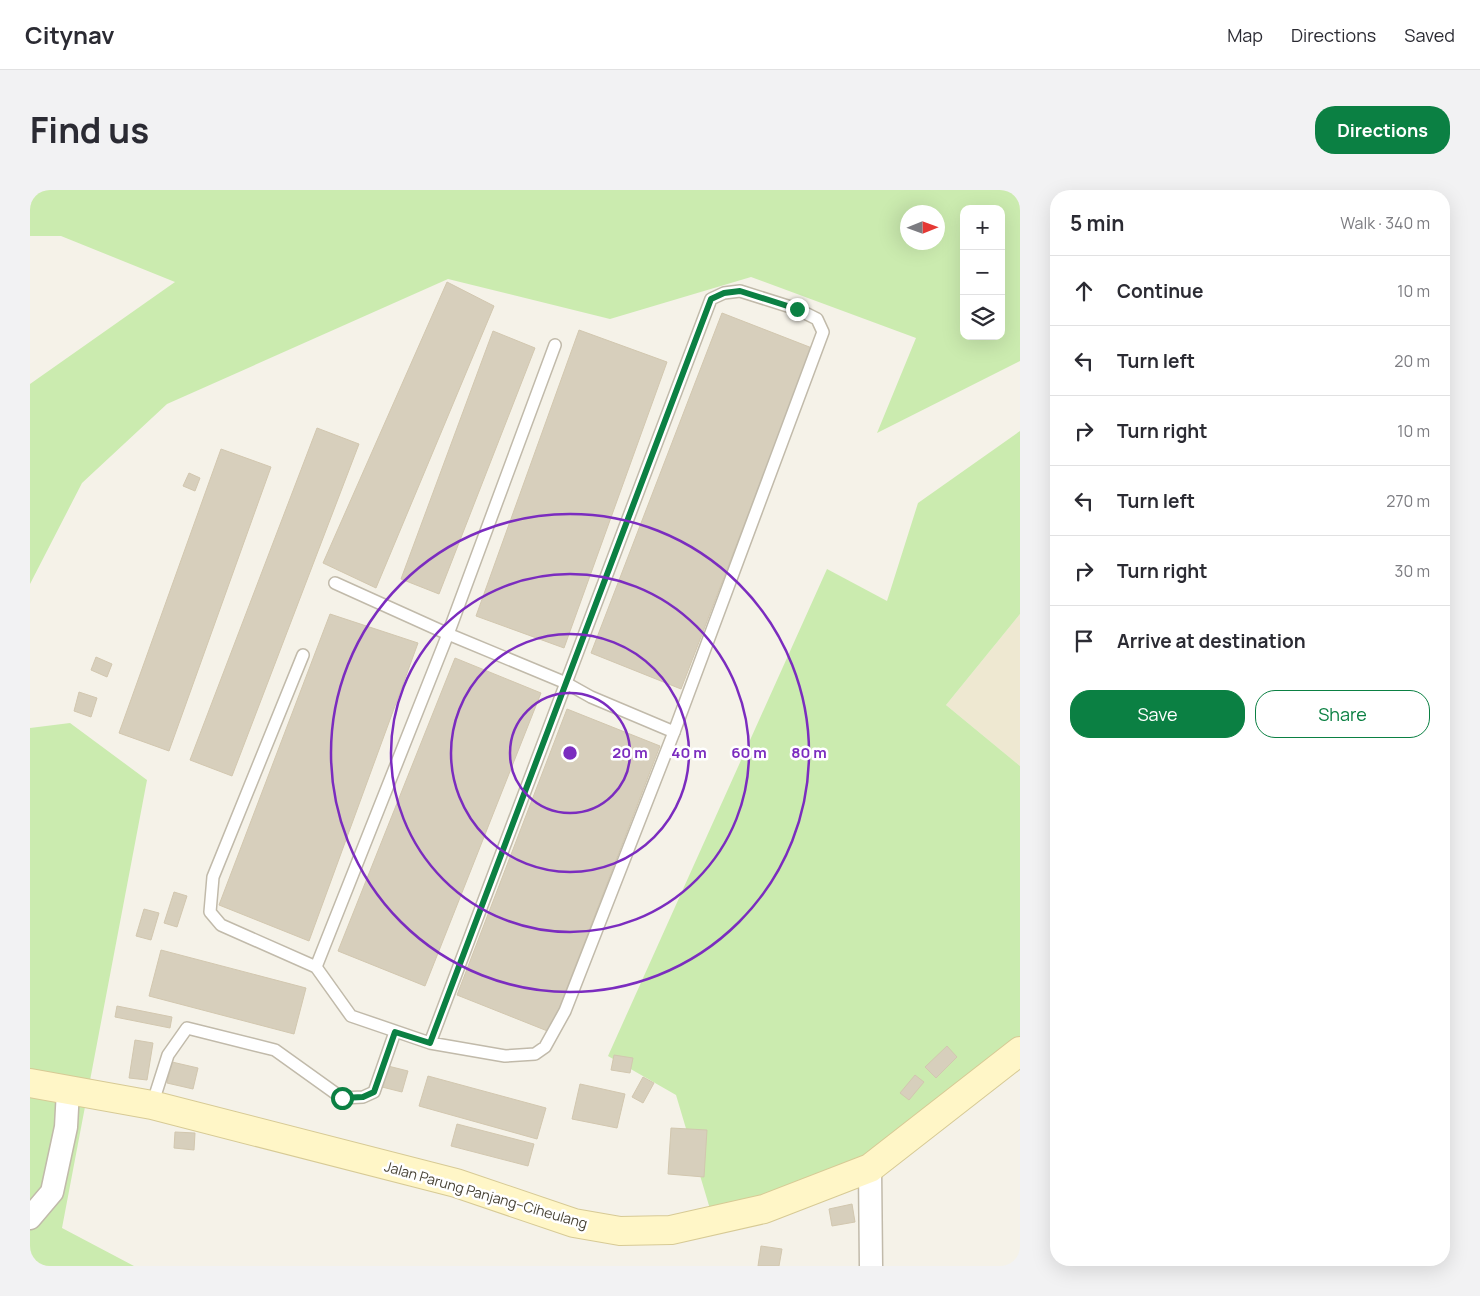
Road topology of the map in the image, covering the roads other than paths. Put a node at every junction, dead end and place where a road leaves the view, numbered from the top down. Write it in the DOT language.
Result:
graph roads {
  1 [pos="555,345"];
  2 [pos="335,583"];
  3 [pos="448,634"];
  4 [pos="303,655"];
  5 [pos="566,683"];
  6 [pos="674,732"];
  7 [pos="316,967"];
  8 [pos="395,1032"];
  9 [pos="430,1043"];
  10 [pos="1020,1051"];
  11 [pos="1020,1071"];
  12 [pos="991,1073"];
  13 [pos="30,1083"];
  14 [pos="68,1090"];
  15 [pos="152,1104"];
  16 [pos="870,1168"];
  17 [pos="30,1218"];
  18 [pos="871,1266"];
  1 -- 3 [label="lane"];
  2 -- 3 [label="lane"];
  3 -- 5 [label="lane"];
  3 -- 7 [label="lane"];
  4 -- 7 [label="lane"];
  5 -- 6 [label="lane"];
  5 -- 6 [label="lane"];
  5 -- 9 [label="lane"];
  6 -- 9 [label="lane"];
  7 -- 8 [label="lane"];
  8 -- 9 [label="lane"];
  8 -- 15 [label="lane"];
  10 -- 12 [label="street, Jalan Parung Panjang–Ciheulang"];
  11 -- 12 [label="street"];
  12 -- 16 [label="street, Jalan Parung Panjang–Ciheulang"];
  13 -- 14 [label="street, Jalan Parung Panjang–Ciheulang"];
  14 -- 15 [label="street, Jalan Parung Panjang–Ciheulang"];
  14 -- 17 [label="street"];
  15 -- 16 [label="street, Jalan Parung Panjang–Ciheulang"];
  16 -- 18 [label="street"];
}
